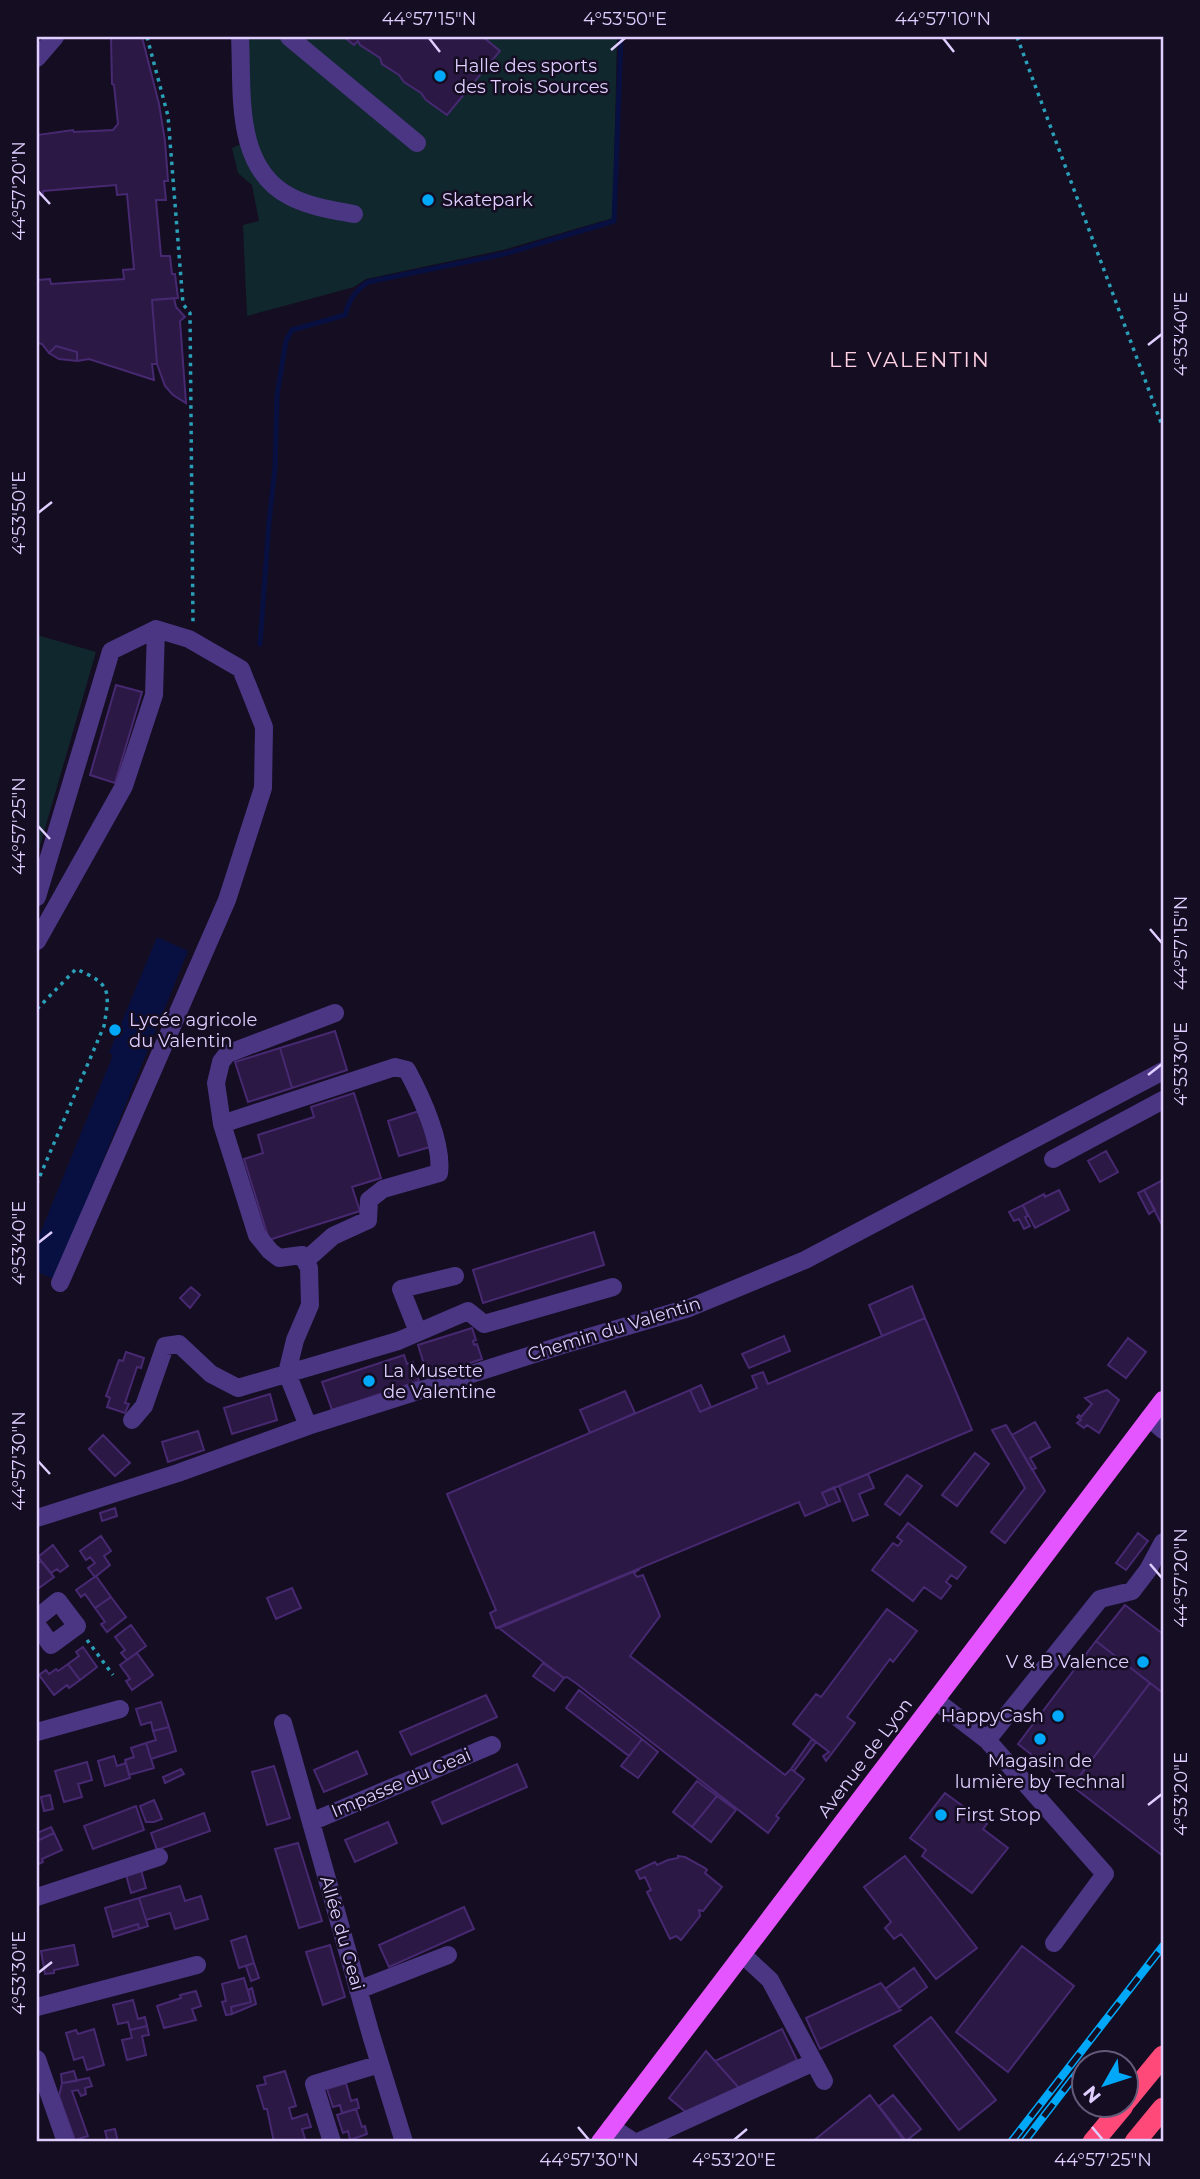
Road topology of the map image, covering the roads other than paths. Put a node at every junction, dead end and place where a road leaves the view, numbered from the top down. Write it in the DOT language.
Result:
graph roads {
  1 [pos="55,37"];
  2 [pos="240,37"];
  3 [pos="289,37"];
  4 [pos="37,58"];
  5 [pos="417,143"];
  6 [pos="354,214"];
  7 [pos="156,629"];
  8 [pos="37,897"];
  9 [pos="37,941"];
  10 [pos="335,1013"];
  11 [pos="1163,1071"];
  12 [pos="1163,1100"];
  13 [pos="222,1124"];
  14 [pos="1053,1159"];
  15 [pos="305,1261"];
  16 [pos="455,1276"];
  17 [pos="60,1283"];
  18 [pos="614,1287"];
  19 [pos="418,1332"];
  20 [pos="287,1373"];
  21 [pos="1163,1400"];
  22 [pos="132,1420"];
  23 [pos="1156,1424"];
  24 [pos="308,1426"];
  25 [pos="37,1518"];
  26 [pos="1163,1542"];
  27 [pos="38,1628"];
  28 [pos="935,1700"];
  29 [pos="120,1709"];
  30 [pos="283,1723"];
  31 [pos="37,1732"];
  32 [pos="988,1740"];
  33 [pos="492,1745"];
  34 [pos="311,1822"];
  35 [pos="159,1857"];
  36 [pos="37,1897"];
  37 [pos="1054,1943"];
  38 [pos="742,1954"];
  39 [pos="448,1955"];
  40 [pos="197,1965"];
  41 [pos="358,1990"];
  42 [pos="37,2007"];
  43 [pos="1163,2056"];
  44 [pos="37,2059"];
  45 [pos="814,2063"];
  46 [pos="380,2064"];
  47 [pos="824,2081"];
  48 [pos="1140,2084"];
  49 [pos="1163,2108"];
  50 [pos="1111,2120"];
  51 [pos="611,2127"];
  52 [pos="66,2142"];
  53 [pos="332,2142"];
  54 [pos="404,2142"];
  55 [pos="600,2142"];
  56 [pos="636,2142"];
  57 [pos="1093,2142"];
  58 [pos="1135,2142"];
  1 -- 4 [label="street"];
  2 -- 6 [label="street"];
  3 -- 5 [label="street"];
  7 -- 8 [label="street"];
  7 -- 9 [label="street"];
  7 -- 17 [label="street"];
  10 -- 13 [label="street"];
  11 -- 24 [label="street, Chemin du Valentin"];
  12 -- 14 [label="street"];
  13 -- 15 [label="street"];
  13 -- 15 [label="street"];
  15 -- 20 [label="street"];
  16 -- 19 [label="street"];
  18 -- 19 [label="street"];
  19 -- 20 [label="street"];
  20 -- 22 [label="street"];
  20 -- 24 [label="street"];
  21 -- 23 [label="main road, Avenue de Lyon"];
  23 -- 28 [label="main road, Avenue de Lyon"];
  24 -- 25 [label="street, Chemin du Valentin"];
  26 -- 32 [label="street"];
  27 -- 27 [label="street"];
  28 -- 32 [label="street"];
  28 -- 38 [label="main road, Avenue de Lyon"];
  29 -- 31 [label="street"];
  30 -- 34 [label="street, Allée du Geai"];
  32 -- 37 [label="street"];
  33 -- 34 [label="street, Impasse du Geai"];
  34 -- 41 [label="street, Allée du Geai"];
  35 -- 36 [label="street"];
  38 -- 45 [label="street"];
  38 -- 51 [label="main road, Avenue de Lyon"];
  39 -- 41 [label="street"];
  40 -- 42 [label="street"];
  41 -- 46 [label="street, Allée du Geai"];
  43 -- 48 [label="highway"];
  44 -- 52 [label="street"];
  45 -- 47 [label="street"];
  45 -- 56 [label="street"];
  46 -- 53 [label="street"];
  46 -- 54 [label="street, Allée du Geai"];
  49 -- 58 [label="highway"];
  50 -- 57 [label="highway"];
  51 -- 55 [label="main road, Avenue de Lyon"];
  51 -- 56 [label="street"];
}
